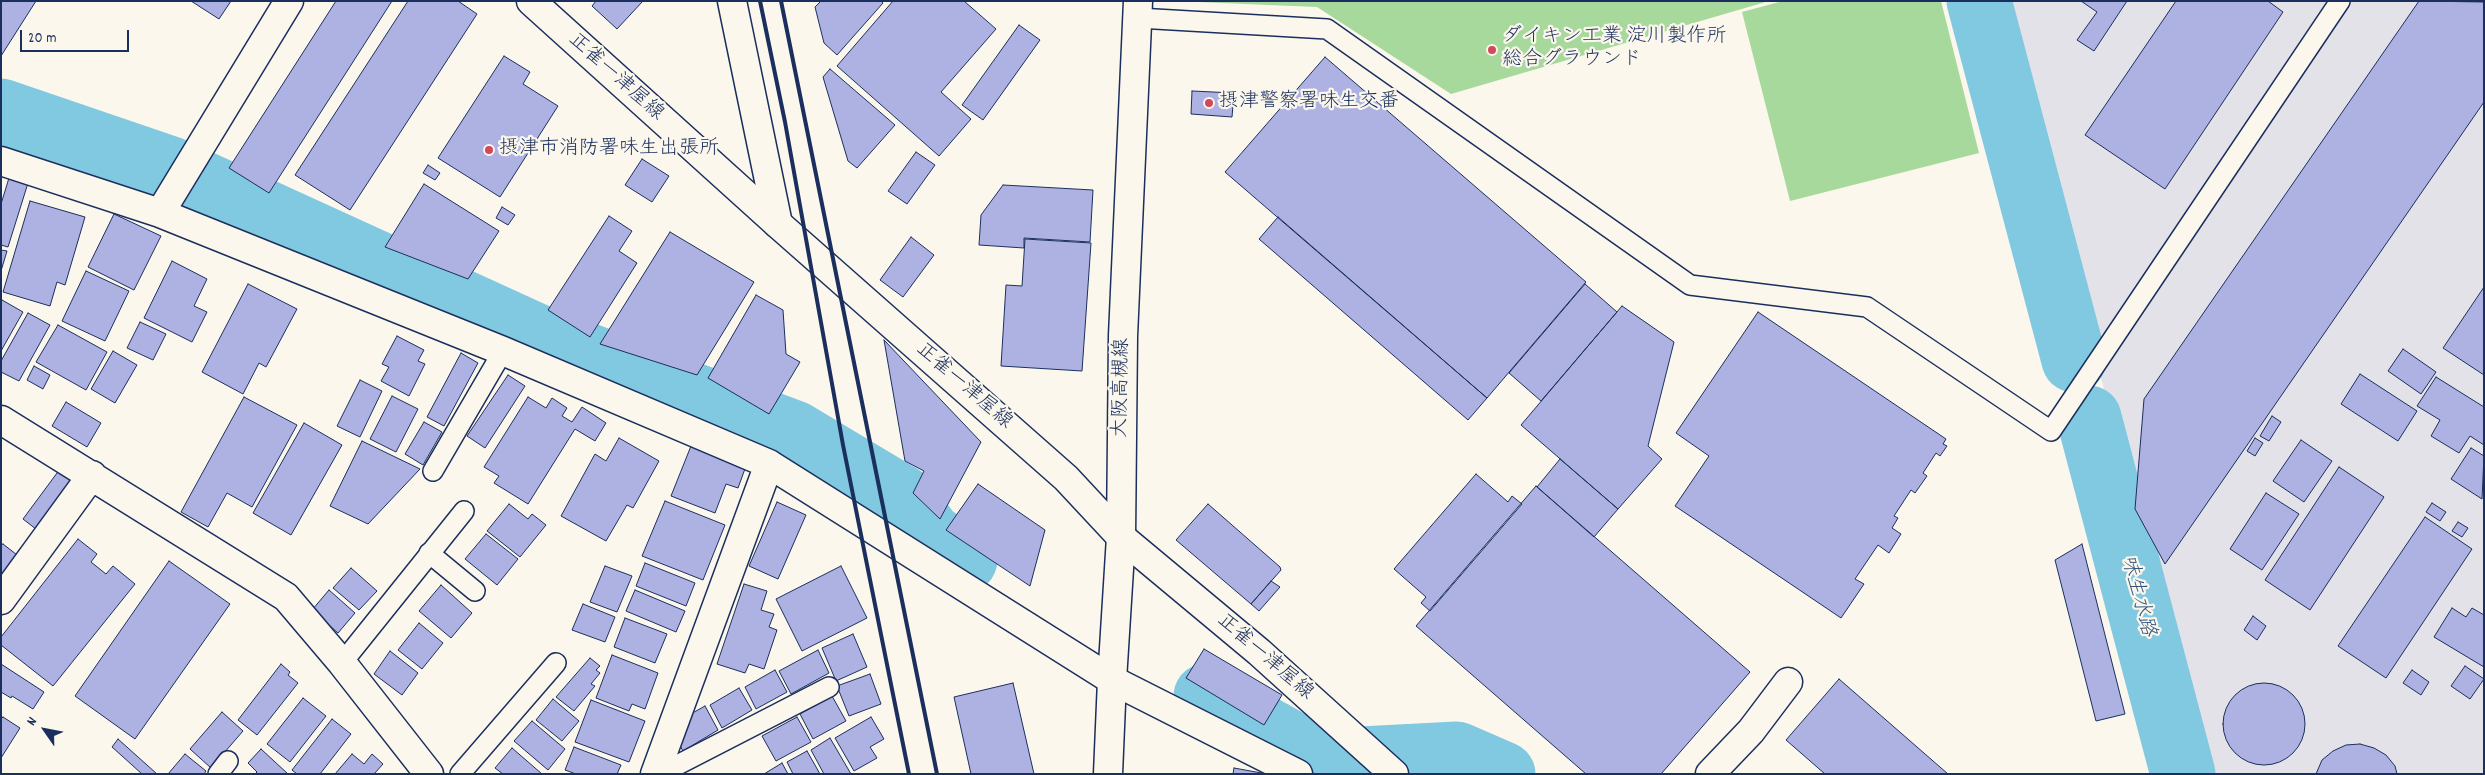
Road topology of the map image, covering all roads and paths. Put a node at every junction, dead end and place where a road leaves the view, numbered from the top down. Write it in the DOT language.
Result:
graph roads {
  1 [pos="289,1"];
  2 [pos="530,1"];
  3 [pos="732,1"];
  4 [pos="2340,1"];
  5 [pos="1138,10"];
  6 [pos="1,161"];
  7 [pos="160,213"];
  8 [pos="778,224"];
  9 [pos="503,351"];
  10 [pos="1,420"];
  11 [pos="769,464"];
  12 [pos="433,472"];
  13 [pos="92,475"];
  14 [pos="464,511"];
  15 [pos="1121,537"];
  16 [pos="429,553"];
  17 [pos="474,591"];
  18 [pos="1,600"];
  19 [pos="342,663"];
  20 [pos="556,663"];
  21 [pos="1112,680"];
  22 [pos="1788,682"];
  23 [pos="828,687"];
  24 [pos="1389,770"];
  25 [pos="429,774"];
  26 [pos="460,774"];
  27 [pos="655,774"];
  28 [pos="660,774"];
  29 [pos="1108,774"];
  30 [pos="1298,774"];
  31 [pos="1710,774"];
  1 -- 7 [label="street"];
  2 -- 8 [label="street, 正雀一津屋線"];
  3 -- 8 [label="street"];
  4 -- 5 [label="lane"];
  5 -- 15 [label="street, 大阪高槻線"];
  6 -- 7 [label="street"];
  7 -- 9 [label="street"];
  8 -- 15 [label="street, 正雀一津屋線"];
  9 -- 11 [label="street"];
  9 -- 12 [label="lane"];
  10 -- 13 [label="street"];
  11 -- 21 [label="street"];
  11 -- 27 [label="street"];
  13 -- 18 [label="street"];
  13 -- 19 [label="street"];
  14 -- 16 [label="lane"];
  15 -- 21 [label="street, 大阪高槻線"];
  15 -- 24 [label="street, 正雀一津屋線"];
  16 -- 17 [label="lane"];
  16 -- 19 [label="lane"];
  19 -- 25 [label="street"];
  20 -- 26 [label="lane"];
  21 -- 29 [label="street, 大阪高槻線"];
  21 -- 30 [label="street"];
  22 -- 31 [label="street"];
  23 -- 28 [label="lane"];
}
